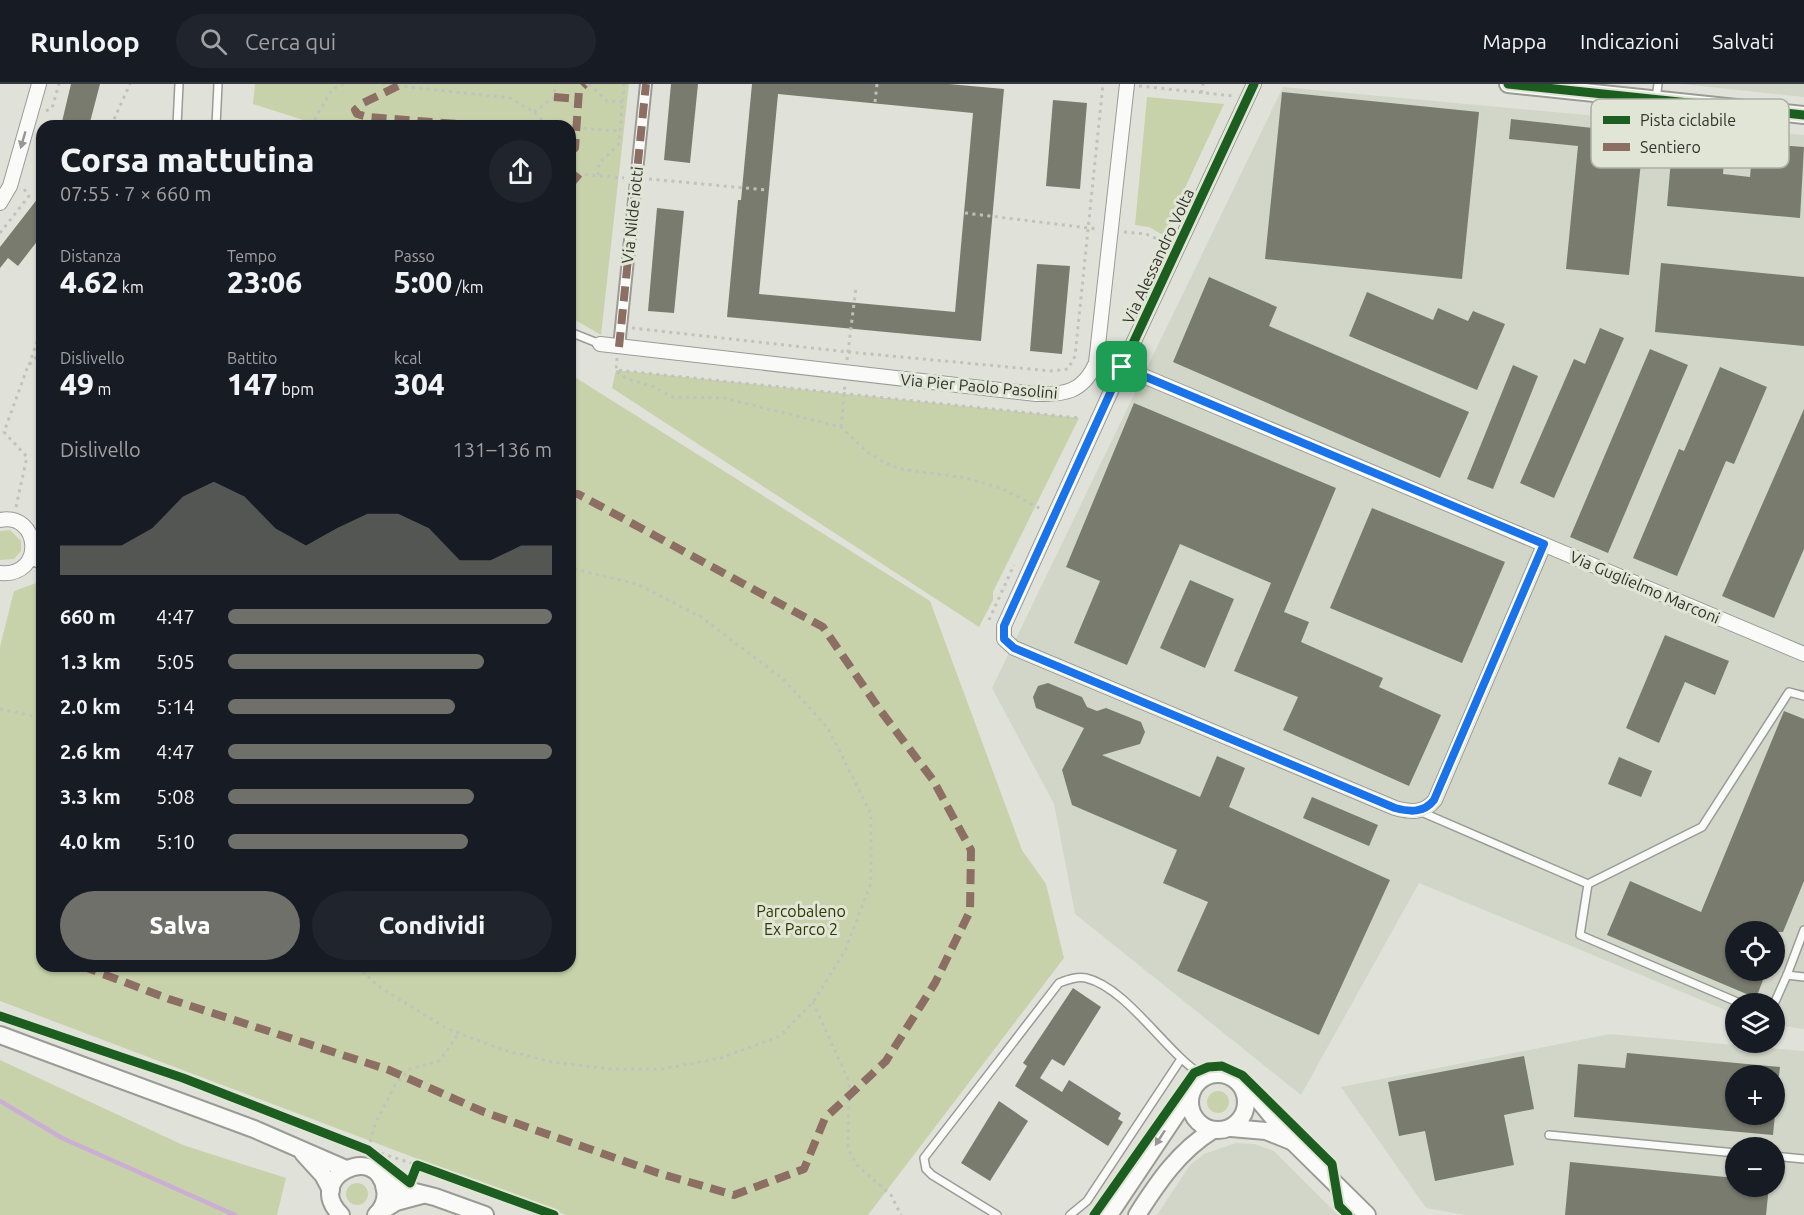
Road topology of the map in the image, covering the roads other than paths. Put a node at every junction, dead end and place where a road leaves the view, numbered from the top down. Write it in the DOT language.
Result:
graph roads {
  1 [pos="39,84"];
  2 [pos="179,84"];
  3 [pos="218,84"];
  4 [pos="646,84"];
  5 [pos="1254,84"];
  6 [pos="1508,84"];
  7 [pos="1127,85"];
  8 [pos="1657,91"];
  9 [pos="1706,99"];
  10 [pos="1789,113"];
  11 [pos="1804,115"];
  12 [pos="177,120"];
  13 [pos="216,120"];
  14 [pos="0,203"];
  15 [pos="576,334"];
  16 [pos="600,344"];
  17 [pos="619,347"];
  18 [pos="1122,367"];
  19 [pos="7,520"];
  20 [pos="1544,544"];
  21 [pos="35,563"];
  22 [pos="0,573"];
  23 [pos="1804,654"];
  24 [pos="1804,696"];
  25 [pos="1418,811"];
  26 [pos="1588,884"];
  27 [pos="1804,930"];
  28 [pos="1787,975"];
  29 [pos="1804,977"];
  30 [pos="1779,993"];
  31 [pos="1725,997"];
  32 [pos="0,1035"];
  33 [pos="1181,1059"];
  34 [pos="1205,1077"];
  35 [pos="1242,1086"];
  36 [pos="1193,1090"];
  37 [pos="1231,1128"];
  38 [pos="1213,1130"];
  39 [pos="1549,1135"];
  40 [pos="1293,1142"];
  41 [pos="298,1148"];
  42 [pos="1725,1152"];
  43 [pos="1785,1157"];
  44 [pos="1804,1159"];
  45 [pos="346,1169"];
  46 [pos="381,1178"];
  47 [pos="331,1190"];
  48 [pos="422,1195"];
  49 [pos="338,1214"];
  50 [pos="376,1215"];
  51 [pos="485,1215"];
  52 [pos="997,1215"];
  53 [pos="1070,1215"];
  54 [pos="1109,1215"];
  55 [pos="1137,1215"];
  56 [pos="1367,1215"];
  1 -- 14 [label="street, one-way"];
  2 -- 12 [label="lane"];
  3 -- 13 [label="lane"];
  4 -- 17 [label="street, Via Nilde iotti"];
  5 -- 18 [label="street, Via Alessandro Volta"];
  6 -- 8 [label="street"];
  7 -- 17 [label="street, Via Pier Paolo Pasolini"];
  8 -- 9 [label="street"];
  10 -- 11 [label="street"];
  15 -- 16 [label="lane, Via Pier Paolo Pasolini"];
  16 -- 17 [label="street, Via Pier Paolo Pasolini"];
  18 -- 20 [label="street, Via Guglielmo Marconi"];
  18 -- 25 [label="street, Via Alessandro Volta"];
  19 -- 21 [label="street"];
  20 -- 23 [label="street, Via Guglielmo Marconi"];
  20 -- 25 [label="street"];
  21 -- 22 [label="street"];
  24 -- 26 [label="lane"];
  25 -- 26 [label="lane"];
  26 -- 31 [label="lane"];
  27 -- 28 [label="lane"];
  28 -- 29 [label="lane"];
  28 -- 30 [label="lane"];
  32 -- 41 [label="street"];
  33 -- 34 [label="lane"];
  33 -- 52 [label="lane"];
  33 -- 53 [label="lane"];
  34 -- 35 [label="street"];
  34 -- 36 [label="street"];
  35 -- 37 [label="street"];
  35 -- 40 [label="street"];
  36 -- 38 [label="street"];
  36 -- 54 [label="street, one-way"];
  37 -- 38 [label="street"];
  37 -- 40 [label="street"];
  38 -- 55 [label="street"];
  39 -- 42 [label="lane"];
  40 -- 56 [label="street"];
  41 -- 45 [label="street"];
  41 -- 47 [label="street"];
  43 -- 44 [label="lane"];
  45 -- 46 [label="street"];
  45 -- 47 [label="street"];
  46 -- 48 [label="street"];
  46 -- 50 [label="street"];
  47 -- 49 [label="street"];
  48 -- 50 [label="street"];
  48 -- 51 [label="street"];
}
